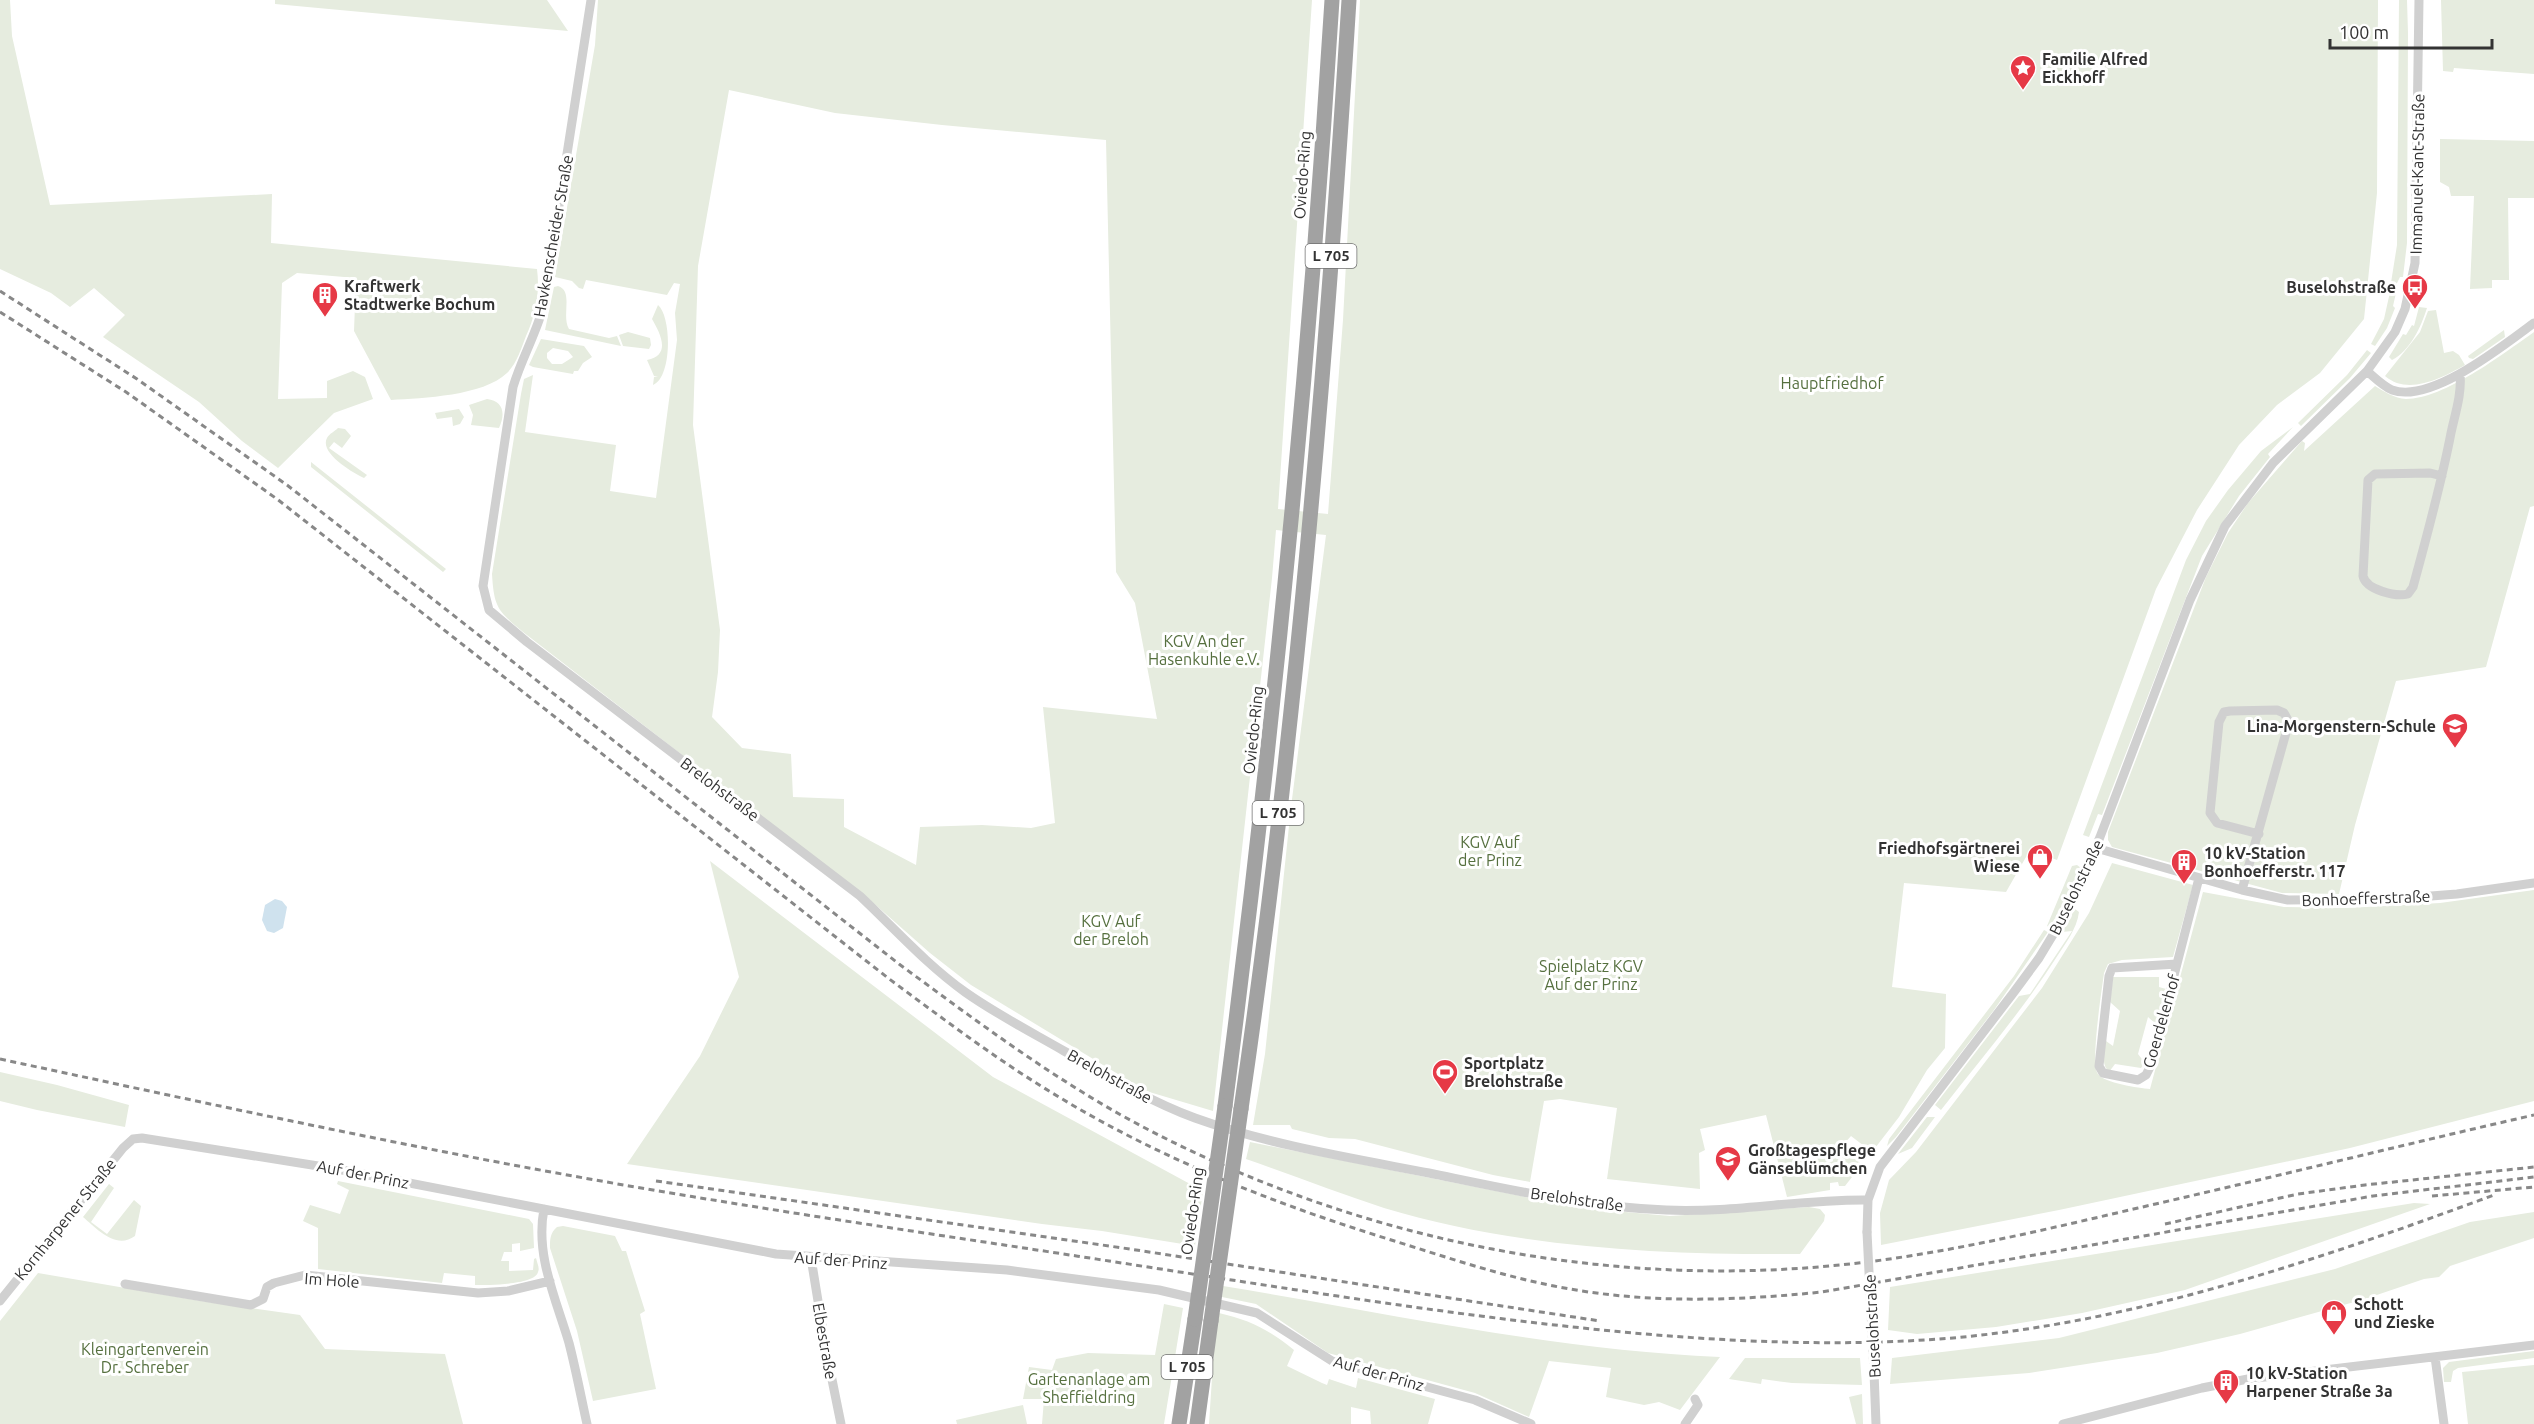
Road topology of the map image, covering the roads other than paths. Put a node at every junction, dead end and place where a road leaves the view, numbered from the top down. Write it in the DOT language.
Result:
graph roads {
  1 [pos="591,0"];
  2 [pos="1332,0"];
  3 [pos="1349,0"];
  4 [pos="2419,0"];
  5 [pos="2534,323"];
  6 [pos="2367,371"];
  7 [pos="2460,374"];
  8 [pos="2442,476"];
  9 [pos="489,610"];
  10 [pos="2259,834"];
  11 [pos="2096,848"];
  12 [pos="2199,878"];
  13 [pos="2534,883"];
  14 [pos="2242,890"];
  15 [pos="2177,964"];
  16 [pos="133,1139"];
  17 [pos="1868,1200"];
  18 [pos="544,1209"];
  19 [pos="812,1258"];
  20 [pos="550,1281"];
  21 [pos="125,1284"];
  22 [pos="0,1301"];
  23 [pos="2534,1346"];
  24 [pos="2435,1357"];
  25 [pos="1695,1399"];
  26 [pos="586,1424"];
  27 [pos="841,1424"];
  28 [pos="1179,1424"];
  29 [pos="1197,1424"];
  30 [pos="1531,1424"];
  31 [pos="1685,1424"];
  32 [pos="1876,1424"];
  33 [pos="2063,1424"];
  34 [pos="2444,1424"];
  1 -- 9 [label="street, Havkenscheider Straße"];
  2 -- 28 [label="highway, Oviedo-Ring / L 705, bridge"];
  3 -- 29 [label="highway, Oviedo-Ring / L 705, bridge"];
  4 -- 6 [label="street, Immanuel-Kant-Straße"];
  5 -- 7 [label="street"];
  6 -- 7 [label="street"];
  6 -- 11 [label="street, Buselohstraße"];
  7 -- 8 [label="street"];
  8 -- 8 [label="street"];
  9 -- 17 [label="street, Brelohstraße"];
  10 -- 10 [label="street"];
  10 -- 14 [label="street"];
  11 -- 12 [label="street, Bonhoefferstraße"];
  11 -- 17 [label="street, Buselohstraße"];
  12 -- 14 [label="street, Bonhoefferstraße"];
  12 -- 15 [label="street, Goerdelerhof"];
  13 -- 14 [label="street, Bonhoefferstraße"];
  15 -- 15 [label="street, Goerdelerhof"];
  16 -- 18 [label="street, Auf der Prinz"];
  16 -- 22 [label="street, Kornharpener Straße"];
  17 -- 32 [label="street, Buselohstraße, bridge"];
  18 -- 19 [label="street, Auf der Prinz"];
  18 -- 20 [label="street"];
  19 -- 27 [label="street, Elbestraße"];
  19 -- 30 [label="street, Auf der Prinz"];
  20 -- 21 [label="street, Im Hole"];
  20 -- 26 [label="street"];
  23 -- 24 [label="street"];
  24 -- 33 [label="street"];
  24 -- 34 [label="street"];
  25 -- 31 [label="street"];
}
